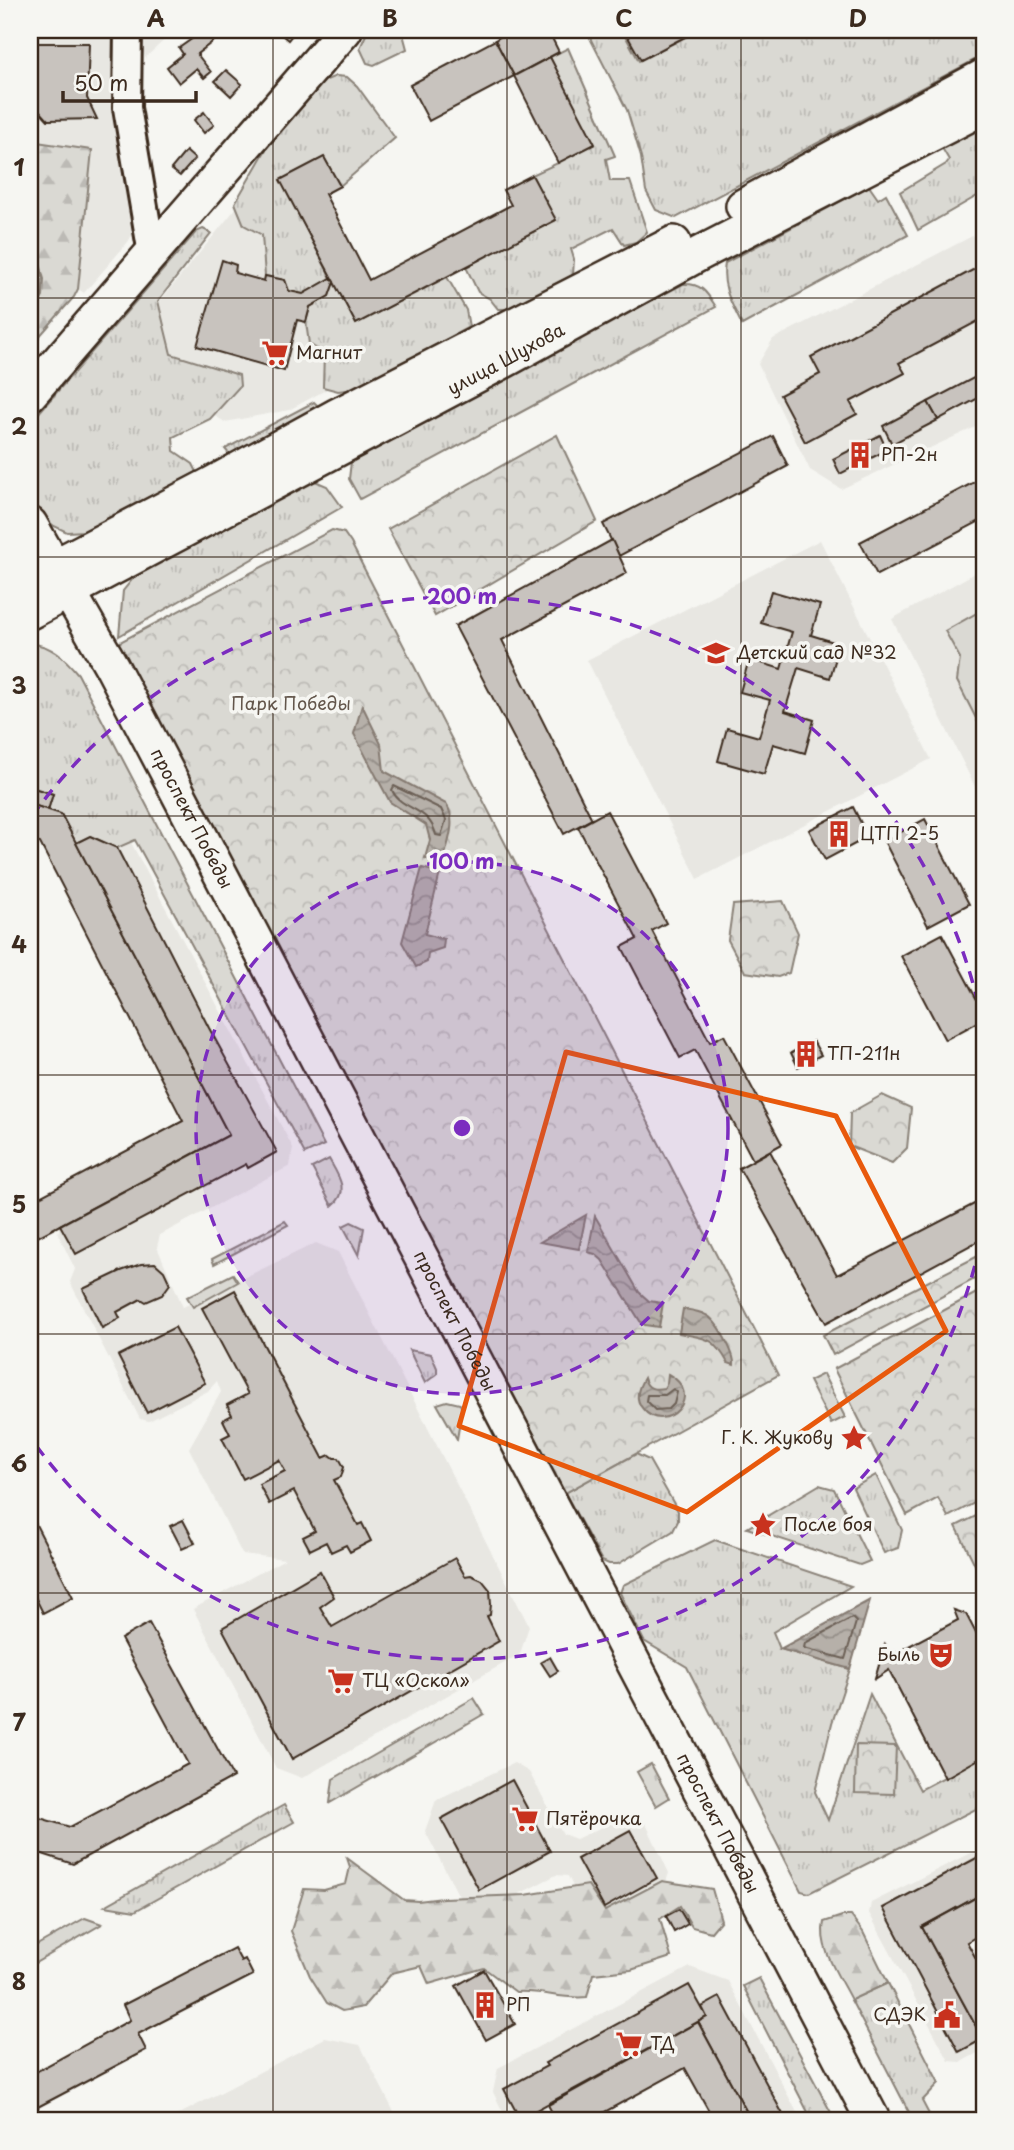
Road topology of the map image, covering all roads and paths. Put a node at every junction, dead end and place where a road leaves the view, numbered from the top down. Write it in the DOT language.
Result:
graph roads {
  1 [pos="128,30"];
  2 [pos="345,30"];
  3 [pos="984,76"];
  4 [pos="984,107"];
  5 [pos="683,251"];
  6 [pos="152,254"];
  7 [pos="30,394"];
  8 [pos="30,524"];
  9 [pos="43,584"];
  10 [pos="851,2120"];
  11 [pos="873,2120"];
  1 -- 6 [label="street"];
  2 -- 6 [label="main road"];
  3 -- 5 [label="main road, улица Шухова"];
  4 -- 5 [label="main road, улица Шухова"];
  5 -- 9 [label="main road, улица Шухова"];
  6 -- 7 [label="main road"];
  8 -- 9 [label="main road, проспект Победы"];
  9 -- 10 [label="main road, проспект Победы"];
  9 -- 11 [label="main road, проспект Победы"];
}
